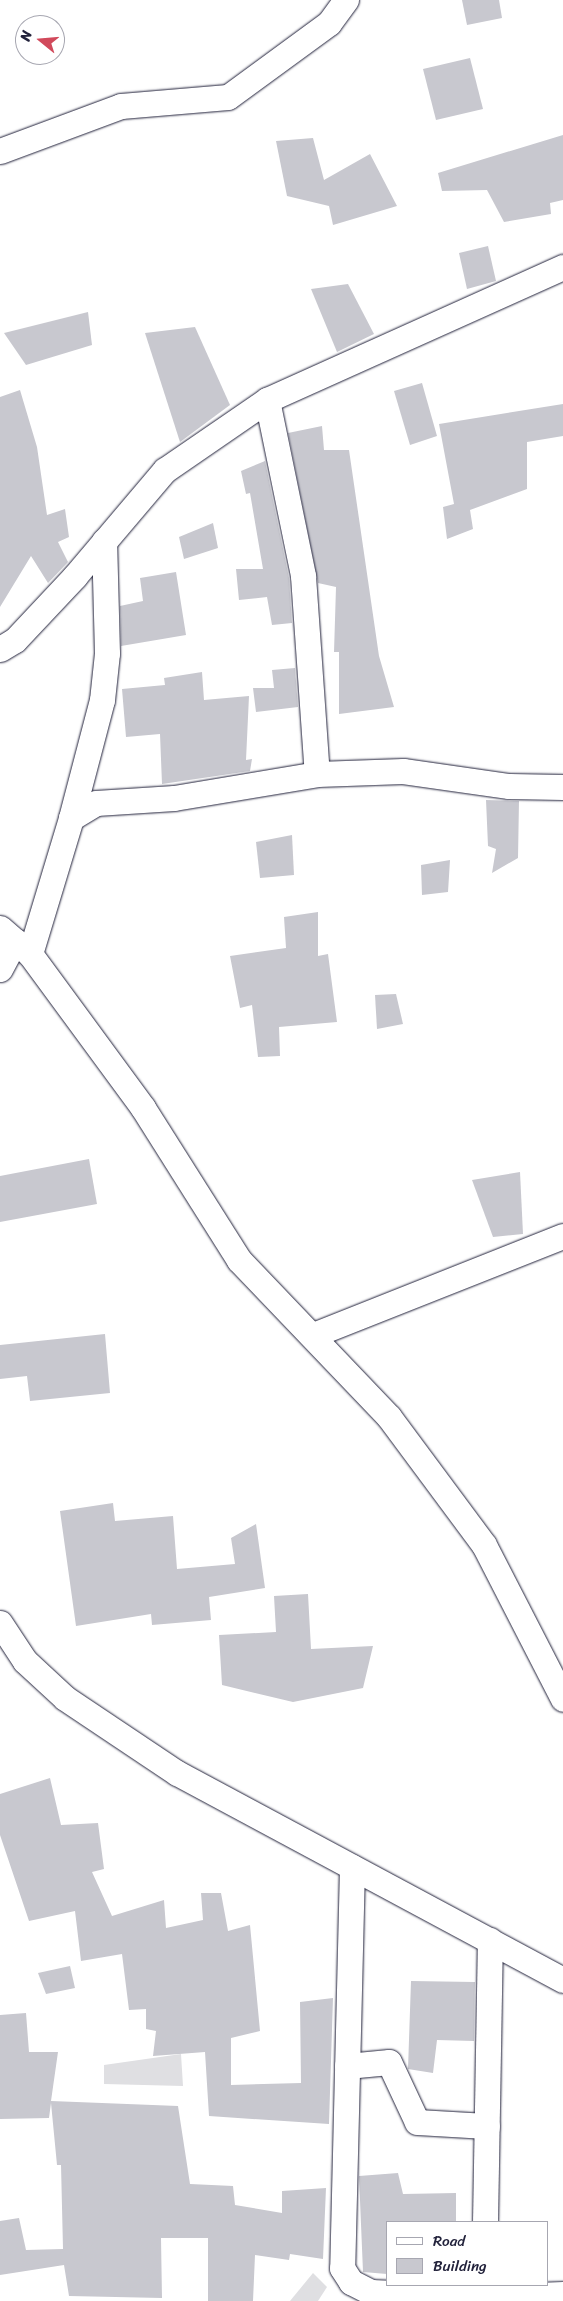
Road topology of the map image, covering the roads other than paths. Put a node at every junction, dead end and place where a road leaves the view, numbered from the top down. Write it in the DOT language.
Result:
graph roads {
  1 [pos="346,0"];
  2 [pos="0,152"];
  3 [pos="563,267"];
  4 [pos="267,400"];
  5 [pos="104,541"];
  6 [pos="0,649"];
  7 [pos="317,774"];
  8 [pos="563,786"];
  9 [pos="71,818"];
  10 [pos="15,941"];
  11 [pos="0,969"];
  12 [pos="563,1236"];
  13 [pos="312,1335"];
  14 [pos="0,1623"];
  15 [pos="563,1699"];
  16 [pos="352,1868"];
  17 [pos="490,1940"];
  18 [pos="563,1980"];
  19 [pos="347,2066"];
  20 [pos="487,2126"];
  21 [pos="485,2221"];
  22 [pos="483,2294"];
  23 [pos="563,2294"];
  1 -- 2 [label="street"];
  3 -- 4 [label="street"];
  4 -- 5 [label="street"];
  4 -- 7 [label="street"];
  5 -- 6 [label="street"];
  5 -- 9 [label="street"];
  7 -- 8 [label="street"];
  7 -- 9 [label="street"];
  9 -- 10 [label="street"];
  10 -- 11 [label="street"];
  10 -- 13 [label="street"];
  12 -- 13 [label="street"];
  13 -- 15 [label="street"];
  14 -- 16 [label="street"];
  16 -- 17 [label="street"];
  16 -- 19 [label="street"];
  17 -- 18 [label="street"];
  17 -- 20 [label="street"];
  19 -- 20 [label="street"];
  19 -- 22 [label="street"];
  20 -- 21 [label="street"];
  22 -- 23 [label="street"];
}
